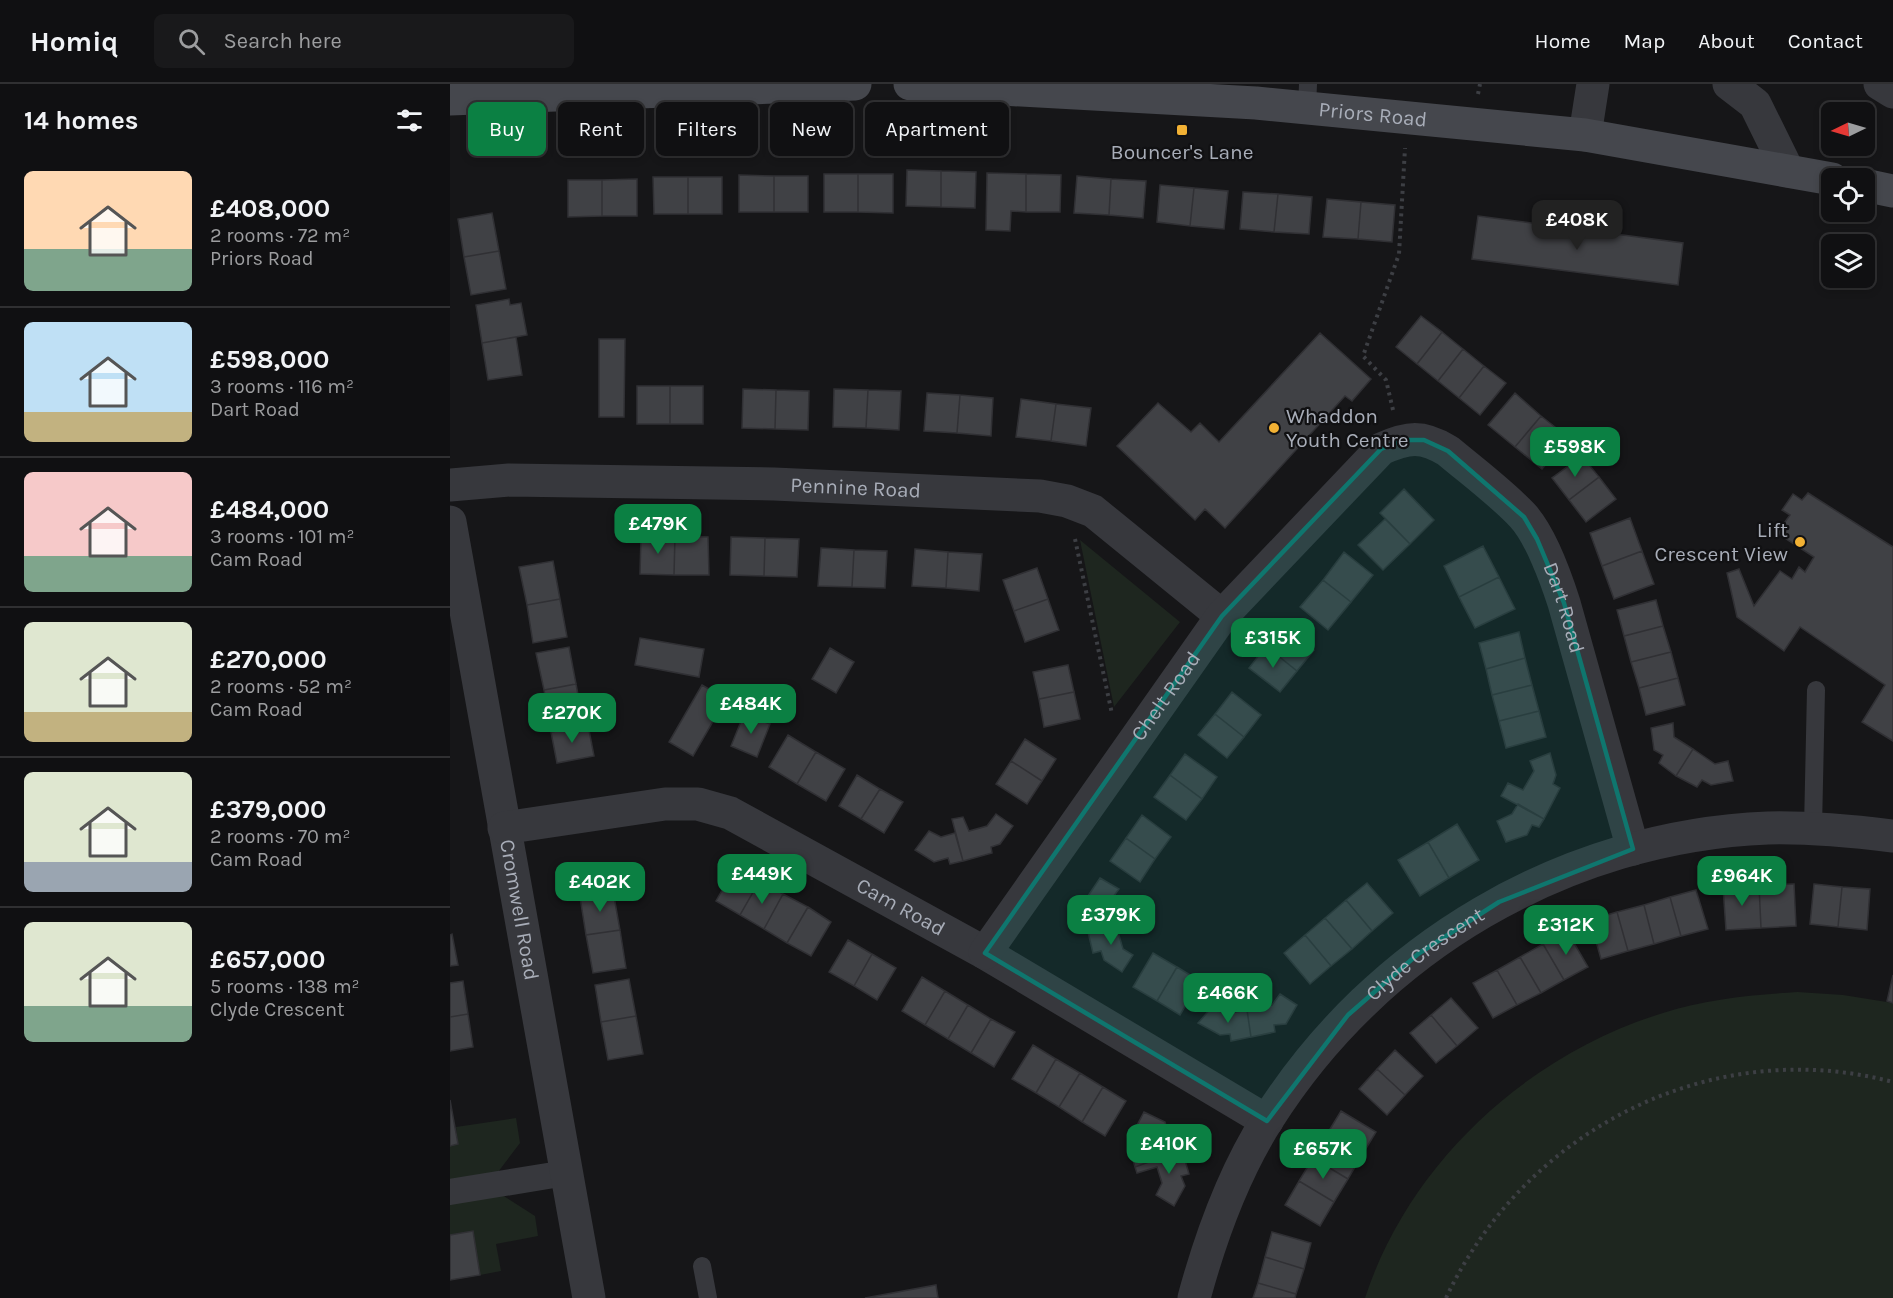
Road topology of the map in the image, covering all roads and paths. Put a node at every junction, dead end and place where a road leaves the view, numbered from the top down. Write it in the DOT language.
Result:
graph roads {
  1 [pos="855,84"];
  2 [pos="910,84"];
  3 [pos="1593,84"];
  4 [pos="1729,84"];
  5 [pos="1880,84"];
  6 [pos="1008,87"];
  7 [pos="1893,92"];
  8 [pos="1308,96"];
  9 [pos="450,99"];
  10 [pos="1407,118"];
  11 [pos="1585,135"];
  12 [pos="1788,171"];
  13 [pos="1821,177"];
  14 [pos="1875,187"];
  15 [pos="1893,191"];
  16 [pos="1401,440"];
  17 [pos="450,485"];
  18 [pos="1067,501"];
  19 [pos="450,522"];
  20 [pos="1222,616"];
  21 [pos="1816,690"];
  22 [pos="1121,759"];
  23 [pos="504,828"];
  24 [pos="1813,828"];
  25 [pos="1893,836"];
  26 [pos="1633,849"];
  27 [pos="985,953"];
  28 [pos="1893,1082"];
  29 [pos="1267,1121"];
  30 [pos="566,1173"];
  31 [pos="450,1192"];
  32 [pos="702,1266"];
  33 [pos="588,1298"];
  34 [pos="708,1298"];
  35 [pos="1194,1298"];
  36 [pos="1446,1298"];
  1 -- 9 [label="main road"];
  2 -- 6 [label="main road, Priors Road"];
  3 -- 11 [label="street"];
  4 -- 12 [label="street"];
  5 -- 7 [label="street"];
  6 -- 8 [label="main road, Priors Road"];
  8 -- 10 [label="main road, Priors Road"];
  10 -- 11 [label="main road, Priors Road"];
  10 -- 16 [label="path"];
  11 -- 12 [label="main road, Priors Road"];
  12 -- 13 [label="main road, Priors Road"];
  14 -- 15 [label="main road"];
  16 -- 20 [label="street, Chelt Road"];
  16 -- 26 [label="street, Dart Road"];
  17 -- 18 [label="street, Pennine Road"];
  18 -- 20 [label="street, Pennine Road"];
  18 -- 22 [label="path"];
  19 -- 23 [label="street, Cromwell Road"];
  20 -- 22 [label="street, Chelt Road"];
  21 -- 24 [label="lane"];
  22 -- 27 [label="street, Chelt Road"];
  23 -- 27 [label="street, Cam Road"];
  23 -- 30 [label="street, Cromwell Road"];
  24 -- 25 [label="street, Clyde Crescent"];
  24 -- 26 [label="street, Clyde Crescent"];
  26 -- 29 [label="street, Clyde Crescent"];
  27 -- 29 [label="street, Cam Road"];
  28 -- 36 [label="path"];
  29 -- 35 [label="street, Clyde Crescent"];
  30 -- 31 [label="street"];
  30 -- 33 [label="street, Cromwell Road"];
  32 -- 34 [label="lane"];
}
